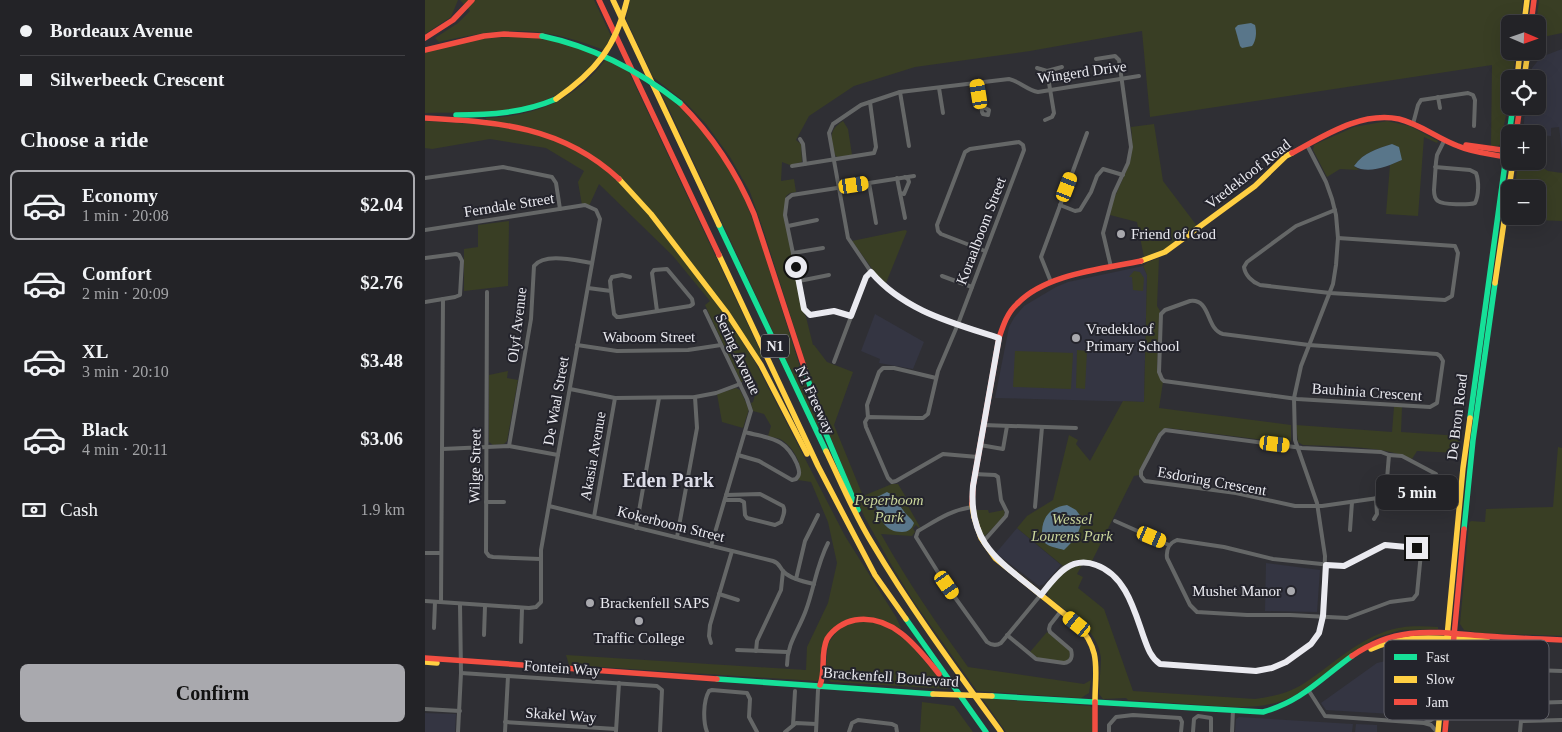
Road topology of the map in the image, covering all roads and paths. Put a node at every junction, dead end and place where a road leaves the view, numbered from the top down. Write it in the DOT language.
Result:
graph roads {
  1 [pos="472,0"];
  2 [pos="599,0"];
  3 [pos="627,0"];
  4 [pos="1527,0"];
  5 [pos="1534,0"];
  6 [pos="614,2"];
  7 [pos="1525,15"];
  8 [pos="1532,15"];
  9 [pos="425,38"];
  10 [pos="425,50"];
  11 [pos="1096,59"];
  12 [pos="1062,67"];
  13 [pos="1037,68"];
  14 [pos="1047,71"];
  15 [pos="1139,76"];
  16 [pos="1122,78"];
  17 [pos="978,82"];
  18 [pos="939,88"];
  19 [pos="1050,90"];
  20 [pos="900,92"];
  21 [pos="1438,97"];
  22 [pos="869,102"];
  23 [pos="981,106"];
  24 [pos="1439,108"];
  25 [pos="943,113"];
  26 [pos="425,117"];
  27 [pos="1045,120"];
  28 [pos="1413,124"];
  29 [pos="1474,126"];
  30 [pos="1087,134"];
  31 [pos="800,139"];
  32 [pos="1444,141"];
  33 [pos="1307,145"];
  34 [pos="909,146"];
  35 [pos="1501,153"];
  36 [pos="833,160"];
  37 [pos="805,164"];
  38 [pos="792,166"];
  39 [pos="1435,167"];
  40 [pos="1506,170"];
  41 [pos="1512,170"];
  42 [pos="1123,175"];
  43 [pos="914,176"];
  44 [pos="905,177"];
  45 [pos="425,178"];
  46 [pos="897,178"];
  47 [pos="869,183"];
  48 [pos="839,187"];
  49 [pos="900,193"];
  50 [pos="1060,205"];
  51 [pos="560,209"];
  52 [pos="596,210"];
  53 [pos="1335,210"];
  54 [pos="905,218"];
  55 [pos="817,220"];
  56 [pos="877,223"];
  57 [pos="788,226"];
  58 [pos="425,230"];
  59 [pos="1338,238"];
  60 [pos="823,248"];
  61 [pos="985,251"];
  62 [pos="793,253"];
  63 [pos="425,258"];
  64 [pos="592,263"];
  65 [pos="1111,268"];
  66 [pos="871,272"];
  67 [pos="829,275"];
  68 [pos="941,276"];
  69 [pos="630,277"];
  70 [pos="799,280"];
  71 [pos="1050,282"];
  72 [pos="972,287"];
  73 [pos="588,288"];
  74 [pos="611,291"];
  75 [pos="487,292"];
  76 [pos="1330,293"];
  77 [pos="443,299"];
  78 [pos="425,302"];
  79 [pos="705,310"];
  80 [pos="657,311"];
  81 [pos="851,316"];
  82 [pos="958,324"];
  83 [pos="999,338"];
  84 [pos="577,345"];
  85 [pos="721,345"];
  86 [pos="1309,345"];
  87 [pos="834,362"];
  88 [pos="935,378"];
  89 [pos="740,384"];
  90 [pos="569,389"];
  91 [pos="695,397"];
  92 [pos="615,398"];
  93 [pos="659,398"];
  94 [pos="1294,398"];
  95 [pos="868,417"];
  96 [pos="983,425"];
  97 [pos="1007,426"];
  98 [pos="1042,427"];
  99 [pos="1076,428"];
  100 [pos="745,432"];
  101 [pos="980,445"];
  102 [pos="509,446"];
  103 [pos="1296,447"];
  104 [pos="486,448"];
  105 [pos="442,449"];
  106 [pos="558,455"];
  107 [pos="738,455"];
  108 [pos="1389,455"];
  109 [pos="977,457"];
  110 [pos="975,474"];
  111 [pos="826,483"];
  112 [pos="1384,494"];
  113 [pos="725,497"];
  114 [pos="1376,498"];
  115 [pos="486,502"];
  116 [pos="504,502"];
  117 [pos="1352,502"];
  118 [pos="549,506"];
  119 [pos="1317,506"];
  120 [pos="972,507"];
  121 [pos="1035,507"];
  122 [pos="818,516"];
  123 [pos="594,517"];
  124 [pos="1374,520"];
  125 [pos="1115,521"];
  126 [pos="636,528"];
  127 [pos="1350,530"];
  128 [pos="677,538"];
  129 [pos="983,542"];
  130 [pos="828,543"];
  131 [pos="871,543"];
  132 [pos="1169,545"];
  133 [pos="711,546"];
  134 [pos="732,551"];
  135 [pos="425,553"];
  136 [pos="441,553"];
  137 [pos="540,559"];
  138 [pos="1326,565"];
  139 [pos="783,571"];
  140 [pos="796,579"];
  141 [pos="814,584"];
  142 [pos="719,594"];
  143 [pos="1041,595"];
  144 [pos="738,600"];
  145 [pos="425,601"];
  146 [pos="435,602"];
  147 [pos="441,602"];
  148 [pos="460,604"];
  149 [pos="485,606"];
  150 [pos="522,608"];
  151 [pos="1061,611"];
  152 [pos="1323,616"];
  153 [pos="434,628"];
  154 [pos="484,635"];
  155 [pos="1007,635"];
  156 [pos="1446,636"];
  157 [pos="1455,636"];
  158 [pos="1446,640"];
  159 [pos="1455,640"];
  160 [pos="1562,640"];
  161 [pos="521,642"];
  162 [pos="711,643"];
  163 [pos="737,650"];
  164 [pos="756,651"];
  165 [pos="787,652"];
  166 [pos="425,658"];
  167 [pos="425,662"];
  168 [pos="462,662"];
  169 [pos="787,665"];
  170 [pos="1549,670"];
  171 [pos="1562,671"];
  172 [pos="461,673"];
  173 [pos="508,676"];
  174 [pos="619,683"];
  175 [pos="820,685"];
  176 [pos="954,688"];
  177 [pos="795,691"];
  178 [pos="1309,691"];
  179 [pos="1095,702"];
  180 [pos="1562,702"];
  181 [pos="1549,703"];
  182 [pos="425,709"];
  183 [pos="1233,710"];
  184 [pos="460,711"];
  185 [pos="1431,720"];
  186 [pos="1562,720"];
  187 [pos="505,722"];
  188 [pos="1424,723"];
  189 [pos="816,724"];
  190 [pos="793,725"];
  191 [pos="561,726"];
  192 [pos="616,731"];
  193 [pos="459,732"];
  194 [pos="505,732"];
  195 [pos="561,732"];
  196 [pos="660,732"];
  197 [pos="707,732"];
  198 [pos="757,732"];
  199 [pos="785,732"];
  200 [pos="816,732"];
  201 [pos="849,732"];
  202 [pos="897,732"];
  203 [pos="986,732"];
  204 [pos="1001,732"];
  205 [pos="1095,732"];
  206 [pos="1109,732"];
  207 [pos="1181,732"];
  208 [pos="1193,732"];
  209 [pos="1211,732"];
  210 [pos="1232,732"];
  211 [pos="1437,732"];
  212 [pos="1521,732"];
  1 -- 9 [label="main road"];
  2 -- 111 [label="main road, N1 Freeway / N1"];
  3 -- 26 [label="main road, bridge"];
  4 -- 7 [label="main road"];
  5 -- 8 [label="main road"];
  6 -- 131 [label="main road, N1 Freeway / N1"];
  10 -- 131 [label="main road, bridge"];
  11 -- 16 [label="street"];
  12 -- 14 [label="street"];
  13 -- 14 [label="street"];
  14 -- 19 [label="street"];
  15 -- 16 [label="street, Wingerd Drive"];
  16 -- 19 [label="street, Wingerd Drive"];
  16 -- 42 [label="street"];
  17 -- 18 [label="street, Wingerd Drive"];
  17 -- 19 [label="street, Wingerd Drive"];
  17 -- 23 [label="street"];
  18 -- 20 [label="street, Wingerd Drive"];
  18 -- 25 [label="street"];
  19 -- 27 [label="street"];
  20 -- 22 [label="street, Wingerd Drive"];
  20 -- 34 [label="street"];
  21 -- 24 [label="street"];
  21 -- 28 [label="street"];
  21 -- 29 [label="street"];
  22 -- 36 [label="street, Wingerd Drive"];
  22 -- 36 [label="street"];
  26 -- 111 [label="main road"];
  28 -- 32 [label="main road, Vredekloof Road"];
  28 -- 33 [label="main road, Vredekloof Road"];
  30 -- 50 [label="street"];
  31 -- 37 [label="street"];
  32 -- 35 [label="main road, Vredekloof Road"];
  32 -- 39 [label="street"];
  33 -- 53 [label="street"];
  33 -- 65 [label="main road, Vredekloof Road"];
  36 -- 37 [label="street"];
  36 -- 48 [label="street, Wingerd Drive"];
  37 -- 38 [label="street"];
  39 -- 39 [label="street"];
  40 -- 156 [label="main road, De Bron Road"];
  41 -- 157 [label="main road, De Bron Road"];
  42 -- 50 [label="street"];
  42 -- 65 [label="street"];
  43 -- 44 [label="street"];
  44 -- 46 [label="street"];
  44 -- 49 [label="street"];
  45 -- 51 [label="street"];
  46 -- 47 [label="street"];
  46 -- 49 [label="street"];
  47 -- 48 [label="street"];
  47 -- 56 [label="street"];
  48 -- 57 [label="street"];
  48 -- 66 [label="street, Wingerd Drive"];
  49 -- 54 [label="street"];
  50 -- 71 [label="street"];
  51 -- 52 [label="street, Ferndale Street"];
  51 -- 58 [label="street, Ferndale Street"];
  52 -- 64 [label="street, De Waal Street"];
  53 -- 59 [label="street"];
  53 -- 76 [label="street"];
  55 -- 57 [label="street"];
  57 -- 62 [label="street"];
  59 -- 76 [label="street"];
  59 -- 76 [label="street"];
  60 -- 62 [label="street"];
  61 -- 61 [label="street, Koraalboom Street"];
  61 -- 72 [label="street, Koraalboom Street"];
  62 -- 70 [label="street"];
  63 -- 77 [label="street"];
  64 -- 73 [label="street, De Waal Street"];
  64 -- 102 [label="street, Olyf Avenue"];
  65 -- 71 [label="main road, Vredekloof Road"];
  66 -- 81 [label="street"];
  66 -- 82 [label="street, Wingerd Drive"];
  67 -- 70 [label="street"];
  68 -- 72 [label="street"];
  69 -- 74 [label="street"];
  70 -- 81 [label="street"];
  71 -- 83 [label="main road, Vredekloof Road"];
  72 -- 82 [label="street, Koraalboom Street"];
  73 -- 74 [label="street"];
  73 -- 84 [label="street, De Waal Street"];
  74 -- 80 [label="street"];
  75 -- 104 [label="street, Wilge Street"];
  76 -- 86 [label="street"];
  77 -- 78 [label="street"];
  77 -- 105 [label="street"];
  79 -- 85 [label="street, Sering Avenue"];
  80 -- 80 [label="street"];
  81 -- 87 [label="street"];
  82 -- 83 [label="street, Wingerd Drive"];
  82 -- 88 [label="street, Koraalboom Street"];
  83 -- 96 [label="main road, Vredekloof Road"];
  84 -- 85 [label="street, Waboom Street"];
  84 -- 90 [label="street, De Waal Street"];
  85 -- 89 [label="street, Sering Avenue"];
  86 -- 94 [label="street"];
  86 -- 94 [label="street, Bauhinia Crescent"];
  86 -- 94 [label="street, Bauhinia Crescent"];
  88 -- 95 [label="street, Koraalboom Street"];
  88 -- 95 [label="street"];
  89 -- 91 [label="street"];
  89 -- 100 [label="street, Sering Avenue"];
  90 -- 92 [label="street"];
  90 -- 106 [label="street, De Waal Street"];
  91 -- 93 [label="street"];
  91 -- 128 [label="street"];
  92 -- 93 [label="street"];
  92 -- 123 [label="street, Akasia Avenue"];
  93 -- 126 [label="street"];
  94 -- 103 [label="street"];
  95 -- 109 [label="street"];
  96 -- 97 [label="street"];
  96 -- 101 [label="main road, Vredekloof Road"];
  97 -- 98 [label="street"];
  97 -- 101 [label="street"];
  98 -- 99 [label="street"];
  98 -- 121 [label="street"];
  100 -- 107 [label="street"];
  100 -- 107 [label="street"];
  101 -- 109 [label="main road, Vredekloof Road"];
  102 -- 104 [label="street"];
  102 -- 106 [label="street"];
  103 -- 108 [label="street"];
  103 -- 119 [label="street"];
  103 -- 119 [label="street, Esdoring Crescent"];
  104 -- 105 [label="street"];
  104 -- 115 [label="street, Wilge Street"];
  105 -- 136 [label="street"];
  106 -- 118 [label="street, De Waal Street"];
  107 -- 113 [label="street"];
  108 -- 112 [label="street"];
  108 -- 112 [label="street"];
  109 -- 110 [label="main road, Vredekloof Road"];
  110 -- 120 [label="main road, Vredekloof Road"];
  110 -- 129 [label="street"];
  111 -- 176 [label="main road, N1 Freeway / N1"];
  112 -- 114 [label="street"];
  113 -- 113 [label="street"];
  113 -- 133 [label="street"];
  114 -- 117 [label="street"];
  114 -- 124 [label="street"];
  115 -- 116 [label="street"];
  115 -- 137 [label="street, Wilge Street"];
  117 -- 119 [label="street"];
  117 -- 127 [label="street"];
  118 -- 123 [label="street, Kokerboom Street"];
  118 -- 137 [label="street, De Waal Street"];
  119 -- 138 [label="street"];
  120 -- 129 [label="main road, Vredekloof Road"];
  120 -- 155 [label="street"];
  122 -- 140 [label="street"];
  123 -- 126 [label="street, Kokerboom Street"];
  125 -- 132 [label="street"];
  126 -- 128 [label="street, Kokerboom Street"];
  128 -- 133 [label="street, Kokerboom Street"];
  129 -- 143 [label="main road, Vredekloof Road"];
  130 -- 141 [label="street"];
  131 -- 204 [label="main road, N1 Freeway / N1"];
  132 -- 138 [label="street"];
  132 -- 152 [label="street"];
  133 -- 134 [label="street, Kokerboom Street"];
  134 -- 139 [label="street, Kokerboom Street"];
  134 -- 142 [label="street"];
  135 -- 136 [label="street"];
  136 -- 147 [label="street"];
  137 -- 150 [label="street, De Waal Street"];
  138 -- 152 [label="street"];
  138 -- 152 [label="street"];
  139 -- 140 [label="street, Kokerboom Street"];
  139 -- 164 [label="street"];
  140 -- 141 [label="street, Kokerboom Street"];
  141 -- 165 [label="street"];
  142 -- 144 [label="street"];
  142 -- 162 [label="street"];
  143 -- 151 [label="main road, Vredekloof Road"];
  143 -- 152 [label="street"];
  143 -- 155 [label="street"];
  145 -- 146 [label="street"];
  146 -- 147 [label="street"];
  146 -- 153 [label="street"];
  147 -- 148 [label="street"];
  148 -- 149 [label="street"];
  148 -- 168 [label="street"];
  149 -- 150 [label="street"];
  149 -- 154 [label="street"];
  150 -- 161 [label="street"];
  151 -- 155 [label="street"];
  151 -- 179 [label="main road, Vredekloof Road"];
  156 -- 157 [label="main road, Brackenfell Boulevard"];
  156 -- 158 [label="main road, De Bron Road"];
  156 -- 178 [label="main road, Brackenfell Boulevard"];
  157 -- 159 [label="main road, De Bron Road"];
  157 -- 160 [label="main road, Brackenfell Boulevard"];
  163 -- 164 [label="street"];
  164 -- 165 [label="street"];
  165 -- 169 [label="street"];
  166 -- 168 [label="main road, Brackenfell Boulevard"];
  167 -- 168 [label="main road, Brackenfell Boulevard"];
  168 -- 172 [label="street"];
  168 -- 175 [label="main road, Brackenfell Boulevard"];
  170 -- 171 [label="street"];
  172 -- 173 [label="street, Fontein Way"];
  172 -- 184 [label="street"];
  173 -- 174 [label="street, Fontein Way"];
  173 -- 187 [label="street"];
  174 -- 192 [label="street"];
  174 -- 196 [label="street, Fontein Way"];
  175 -- 176 [label="main road"];
  175 -- 179 [label="main road, Brackenfell Boulevard, bridge"];
  175 -- 189 [label="street"];
  176 -- 203 [label="main road, N1 Freeway / N1"];
  177 -- 190 [label="street"];
  178 -- 183 [label="main road, Brackenfell Boulevard"];
  178 -- 188 [label="street"];
  179 -- 183 [label="main road, Brackenfell Boulevard"];
  179 -- 205 [label="main road, Vredekloof Road"];
  180 -- 181 [label="street"];
  182 -- 184 [label="street"];
  183 -- 210 [label="street"];
  184 -- 193 [label="street"];
  185 -- 188 [label="street"];
  186 -- 212 [label="street"];
  187 -- 191 [label="street, Skakel Way"];
  187 -- 194 [label="street"];
  188 -- 211 [label="street"];
  189 -- 190 [label="street"];
  189 -- 200 [label="street"];
  190 -- 199 [label="street"];
  191 -- 192 [label="street, Skakel Way"];
  191 -- 195 [label="street"];
  197 -- 198 [label="street"];
  201 -- 202 [label="street"];
  206 -- 207 [label="street"];
  208 -- 209 [label="street"];
}
